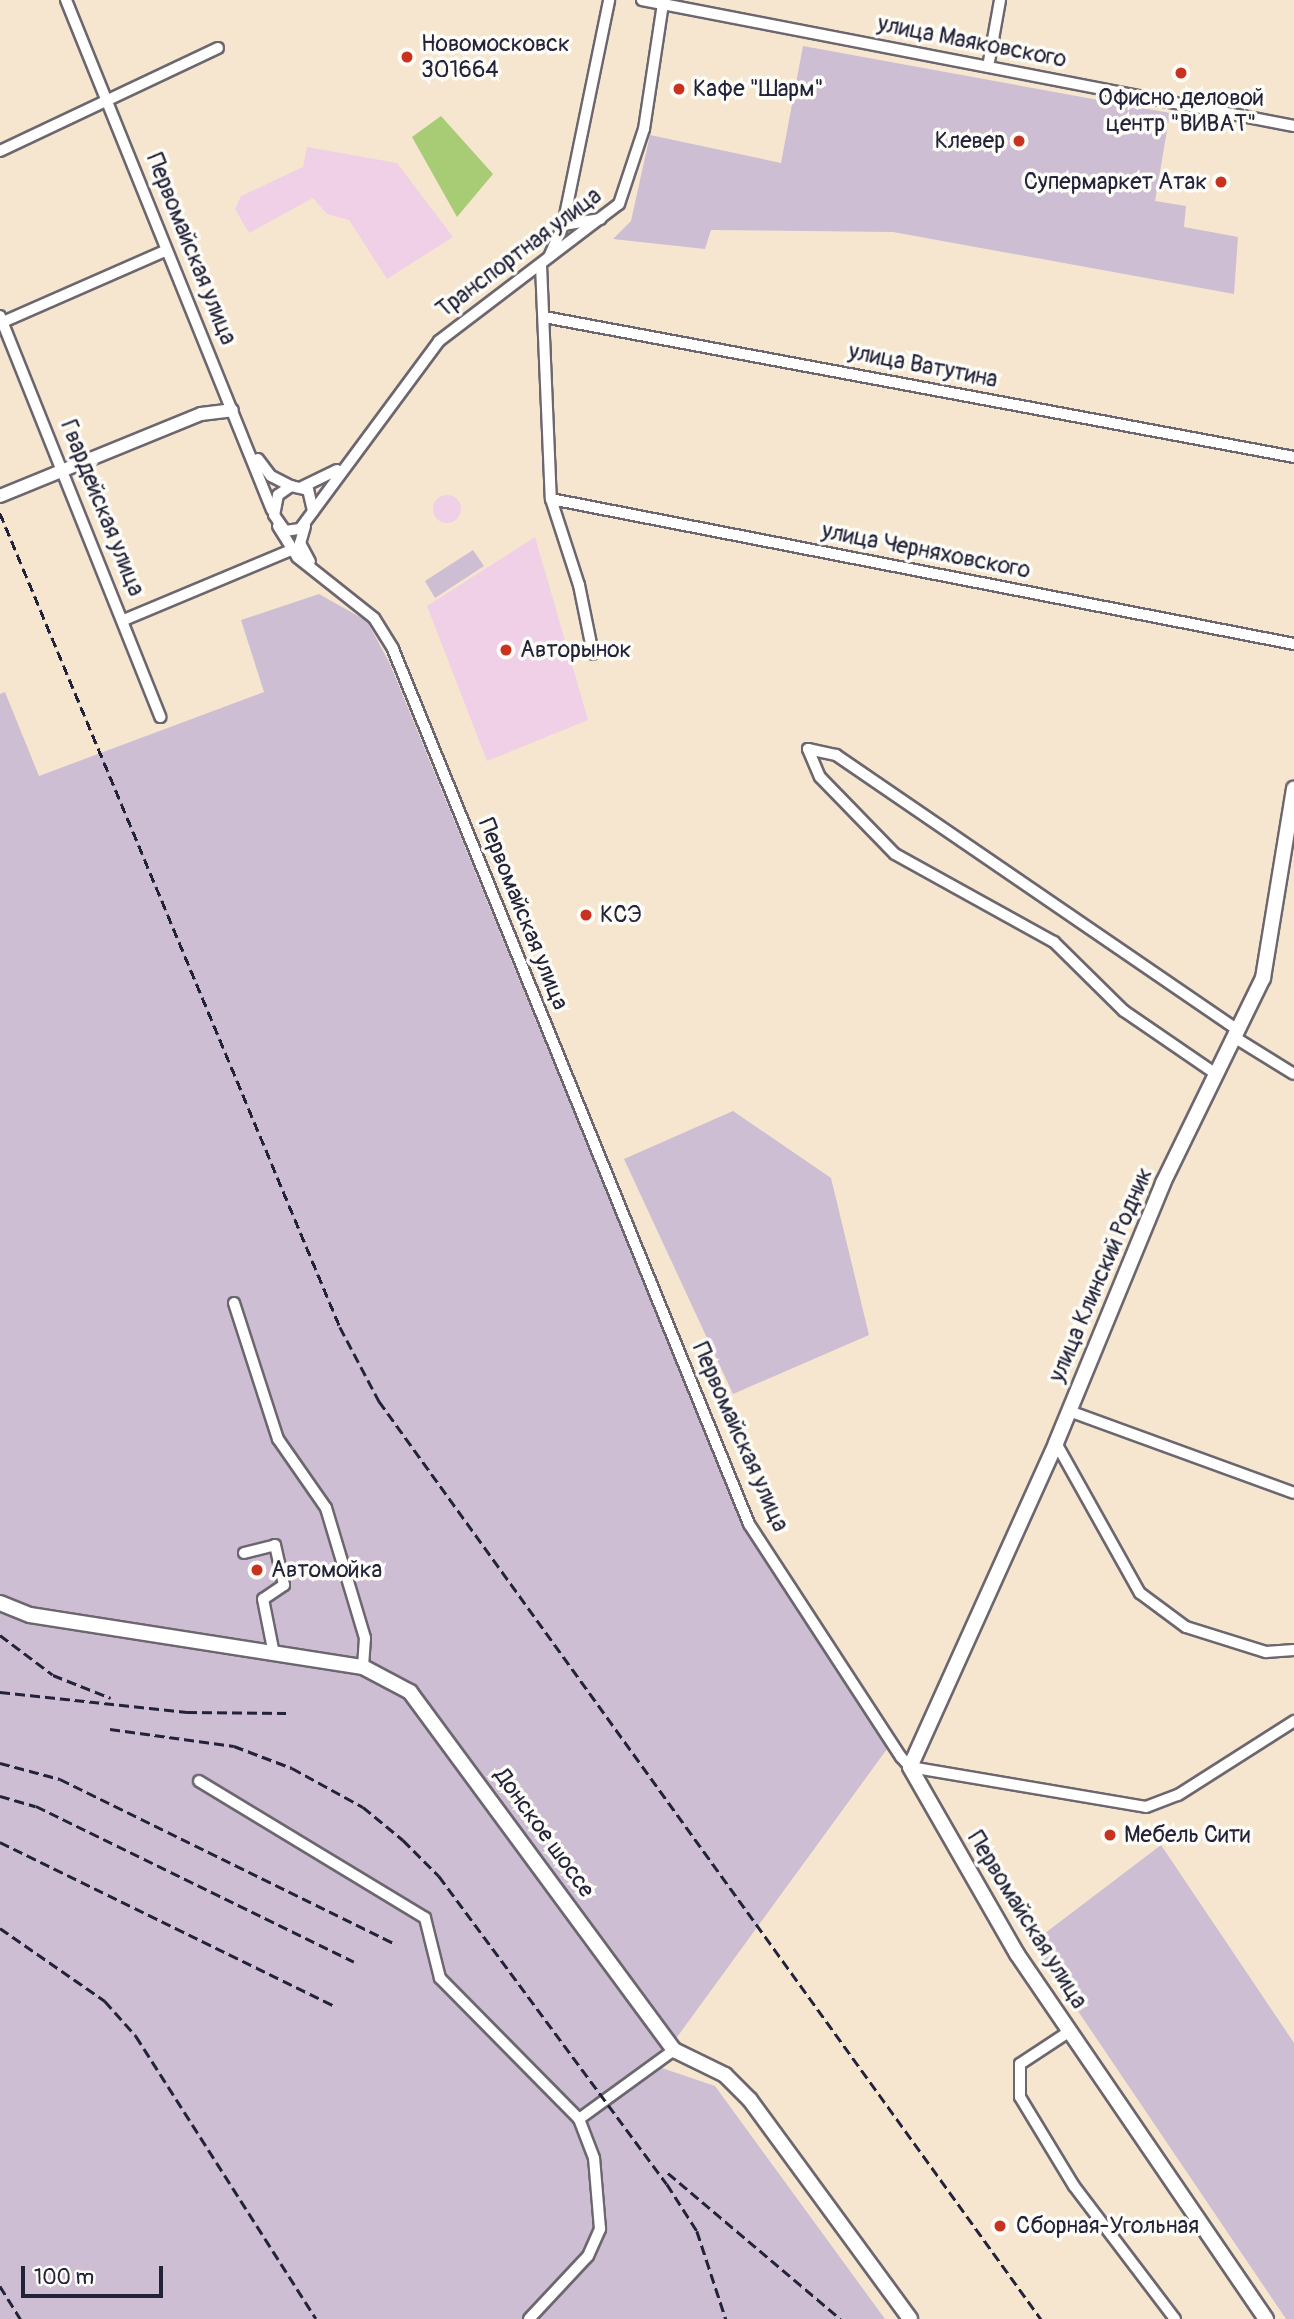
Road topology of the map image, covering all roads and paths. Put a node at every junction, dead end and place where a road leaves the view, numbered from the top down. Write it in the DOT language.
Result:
graph roads {
  1 [pos="66,0"];
  2 [pos="609,0"];
  3 [pos="642,0"];
  4 [pos="1000,0"];
  5 [pos="663,4"];
  6 [pos="218,48"];
  7 [pos="988,67"];
  8 [pos="109,104"];
  9 [pos="1294,126"];
  10 [pos="0,151"];
  11 [pos="608,215"];
  12 [pos="563,225"];
  13 [pos="165,251"];
  14 [pos="544,262"];
  15 [pos="544,317"];
  16 [pos="1,319"];
  17 [pos="232,410"];
  18 [pos="252,451"];
  19 [pos="1294,457"];
  20 [pos="345,465"];
  21 [pos="64,470"];
  22 [pos="297,486"];
  23 [pos="0,496"];
  24 [pos="551,499"];
  25 [pos="313,511"];
  26 [pos="274,515"];
  27 [pos="307,523"];
  28 [pos="278,526"];
  29 [pos="291,550"];
  30 [pos="327,579"];
  31 [pos="124,620"];
  32 [pos="1294,644"];
  33 [pos="593,654"];
  34 [pos="160,717"];
  35 [pos="1294,789"];
  36 [pos="1236,1034"];
  37 [pos="1216,1074"];
  38 [pos="1294,1074"];
  39 [pos="234,1303"];
  40 [pos="1069,1411"];
  41 [pos="1056,1443"];
  42 [pos="1294,1493"];
  43 [pos="244,1553"];
  44 [pos="0,1603"];
  45 [pos="273,1650"];
  46 [pos="1294,1650"];
  47 [pos="363,1667"];
  48 [pos="1294,1721"];
  49 [pos="910,1768"];
  50 [pos="199,1781"];
  51 [pos="1070,2031"];
  52 [pos="674,2050"];
  53 [pos="579,2119"];
  54 [pos="529,2319"];
  55 [pos="911,2319"];
  56 [pos="1175,2319"];
  57 [pos="1266,2319"];
  1 -- 8 [label="street, Первомайская улица"];
  2 -- 12 [label="street"];
  3 -- 5 [label="street, улица Маяковского"];
  4 -- 7 [label="street"];
  5 -- 7 [label="street, улица Маяковского"];
  5 -- 11 [label="street, Транспортная улица"];
  6 -- 8 [label="street"];
  7 -- 9 [label="street, улица Маяковского"];
  8 -- 10 [label="street"];
  8 -- 13 [label="street, Первомайская улица"];
  11 -- 12 [label="street"];
  11 -- 14 [label="street, Транспортная улица"];
  12 -- 14 [label="street"];
  13 -- 16 [label="street"];
  13 -- 17 [label="street, Первомайская улица"];
  14 -- 15 [label="street"];
  14 -- 20 [label="street, Транспортная улица"];
  15 -- 19 [label="street, улица Ватутина"];
  15 -- 24 [label="street"];
  16 -- 21 [label="street, Гвардейская улица"];
  17 -- 18 [label="street, Первомайская улица"];
  17 -- 21 [label="street"];
  18 -- 22 [label="street"];
  18 -- 26 [label="street, Первомайская улица"];
  20 -- 22 [label="street"];
  20 -- 25 [label="street, Транспортная улица"];
  21 -- 23 [label="street"];
  21 -- 31 [label="street, Гвардейская улица"];
  22 -- 25 [label="street"];
  22 -- 26 [label="street"];
  24 -- 32 [label="street, улица Черняховского"];
  24 -- 33 [label="street"];
  25 -- 27 [label="street"];
  26 -- 28 [label="street"];
  27 -- 28 [label="street"];
  27 -- 30 [label="street"];
  28 -- 29 [label="street, Первомайская улица"];
  29 -- 30 [label="street, Первомайская улица"];
  29 -- 31 [label="street"];
  30 -- 49 [label="street, Первомайская улица"];
  31 -- 34 [label="street, Гвардейская улица"];
  35 -- 36 [label="main road, улица Клинский Родник"];
  36 -- 37 [label="main road, улица Клинский Родник"];
  36 -- 37 [label="street"];
  36 -- 38 [label="street"];
  37 -- 40 [label="main road, улица Клинский Родник"];
  39 -- 47 [label="street"];
  40 -- 41 [label="main road, улица Клинский Родник"];
  40 -- 42 [label="street"];
  41 -- 46 [label="street"];
  41 -- 49 [label="main road, улица Клинский Родник"];
  43 -- 45 [label="street"];
  44 -- 45 [label="main road, Донское шоссе"];
  45 -- 47 [label="main road, Донское шоссе"];
  47 -- 52 [label="main road, Донское шоссе"];
  48 -- 49 [label="street"];
  49 -- 51 [label="main road, Первомайская улица"];
  50 -- 53 [label="street"];
  51 -- 56 [label="street"];
  51 -- 57 [label="main road, Первомайская улица"];
  52 -- 53 [label="street"];
  52 -- 55 [label="main road, Донское шоссе"];
  53 -- 54 [label="street"];
}
